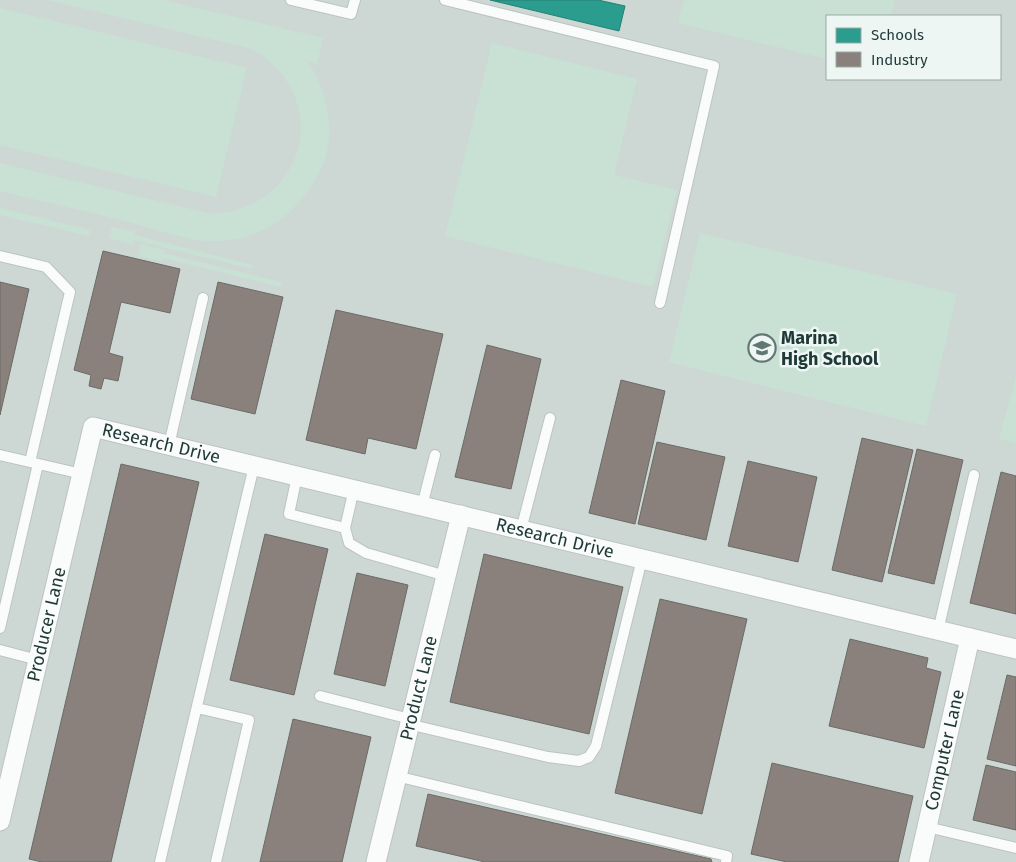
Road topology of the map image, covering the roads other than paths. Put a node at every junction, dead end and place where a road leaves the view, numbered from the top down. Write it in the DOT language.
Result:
graph roads {
  1 [pos="291,0"];
  2 [pos="355,0"];
  3 [pos="446,0"];
  4 [pos="0,256"];
  5 [pos="203,298"];
  6 [pos="660,303"];
  7 [pos="550,418"];
  8 [pos="93,427"];
  9 [pos="169,445"];
  10 [pos="0,454"];
  11 [pos="435,455"];
  12 [pos="34,463"];
  13 [pos="254,466"];
  14 [pos="82,474"];
  15 [pos="974,475"];
  16 [pos="297,476"];
  17 [pos="354,489"];
  18 [pos="422,506"];
  19 [pos="461,515"];
  20 [pos="345,528"];
  21 [pos="521,530"];
  22 [pos="642,559"];
  23 [pos="446,576"];
  24 [pos="0,628"];
  25 [pos="938,631"];
  26 [pos="970,638"];
  27 [pos="1016,649"];
  28 [pos="0,650"];
  29 [pos="38,660"];
  30 [pos="320,696"];
  31 [pos="197,708"];
  32 [pos="409,722"];
  33 [pos="396,776"];
  34 [pos="0,821"];
  35 [pos="927,827"];
  36 [pos="1016,848"];
  37 [pos="160,862"];
  38 [pos="216,862"];
  39 [pos="376,862"];
  40 [pos="726,862"];
  41 [pos="919,862"];
  1 -- 2 [label="lane"];
  3 -- 6 [label="lane"];
  4 -- 12 [label="lane"];
  5 -- 9 [label="lane"];
  7 -- 21 [label="lane"];
  8 -- 9 [label="street, Research Drive"];
  8 -- 14 [label="street, Producer Lane"];
  9 -- 13 [label="street, Research Drive"];
  10 -- 12 [label="lane"];
  11 -- 18 [label="lane"];
  12 -- 14 [label="lane"];
  12 -- 24 [label="lane"];
  13 -- 16 [label="street, Research Drive"];
  13 -- 31 [label="lane"];
  14 -- 29 [label="street, Producer Lane"];
  15 -- 25 [label="lane"];
  16 -- 17 [label="street, Research Drive"];
  16 -- 20 [label="lane"];
  17 -- 18 [label="street, Research Drive"];
  17 -- 20 [label="lane"];
  18 -- 19 [label="street, Research Drive"];
  19 -- 21 [label="street, Research Drive"];
  19 -- 23 [label="street, Product Lane"];
  20 -- 23 [label="lane"];
  21 -- 22 [label="street, Research Drive"];
  22 -- 25 [label="street, Research Drive"];
  22 -- 32 [label="lane"];
  23 -- 32 [label="street, Product Lane"];
  25 -- 26 [label="street, Research Drive"];
  26 -- 27 [label="street, Research Drive"];
  26 -- 35 [label="street, Computer Lane"];
  28 -- 29 [label="lane"];
  29 -- 34 [label="street, Producer Lane"];
  30 -- 32 [label="lane"];
  31 -- 37 [label="lane"];
  31 -- 38 [label="lane"];
  32 -- 33 [label="street, Product Lane"];
  33 -- 39 [label="street, Product Lane"];
  33 -- 40 [label="lane"];
  35 -- 36 [label="lane"];
  35 -- 41 [label="street, Computer Lane"];
}
